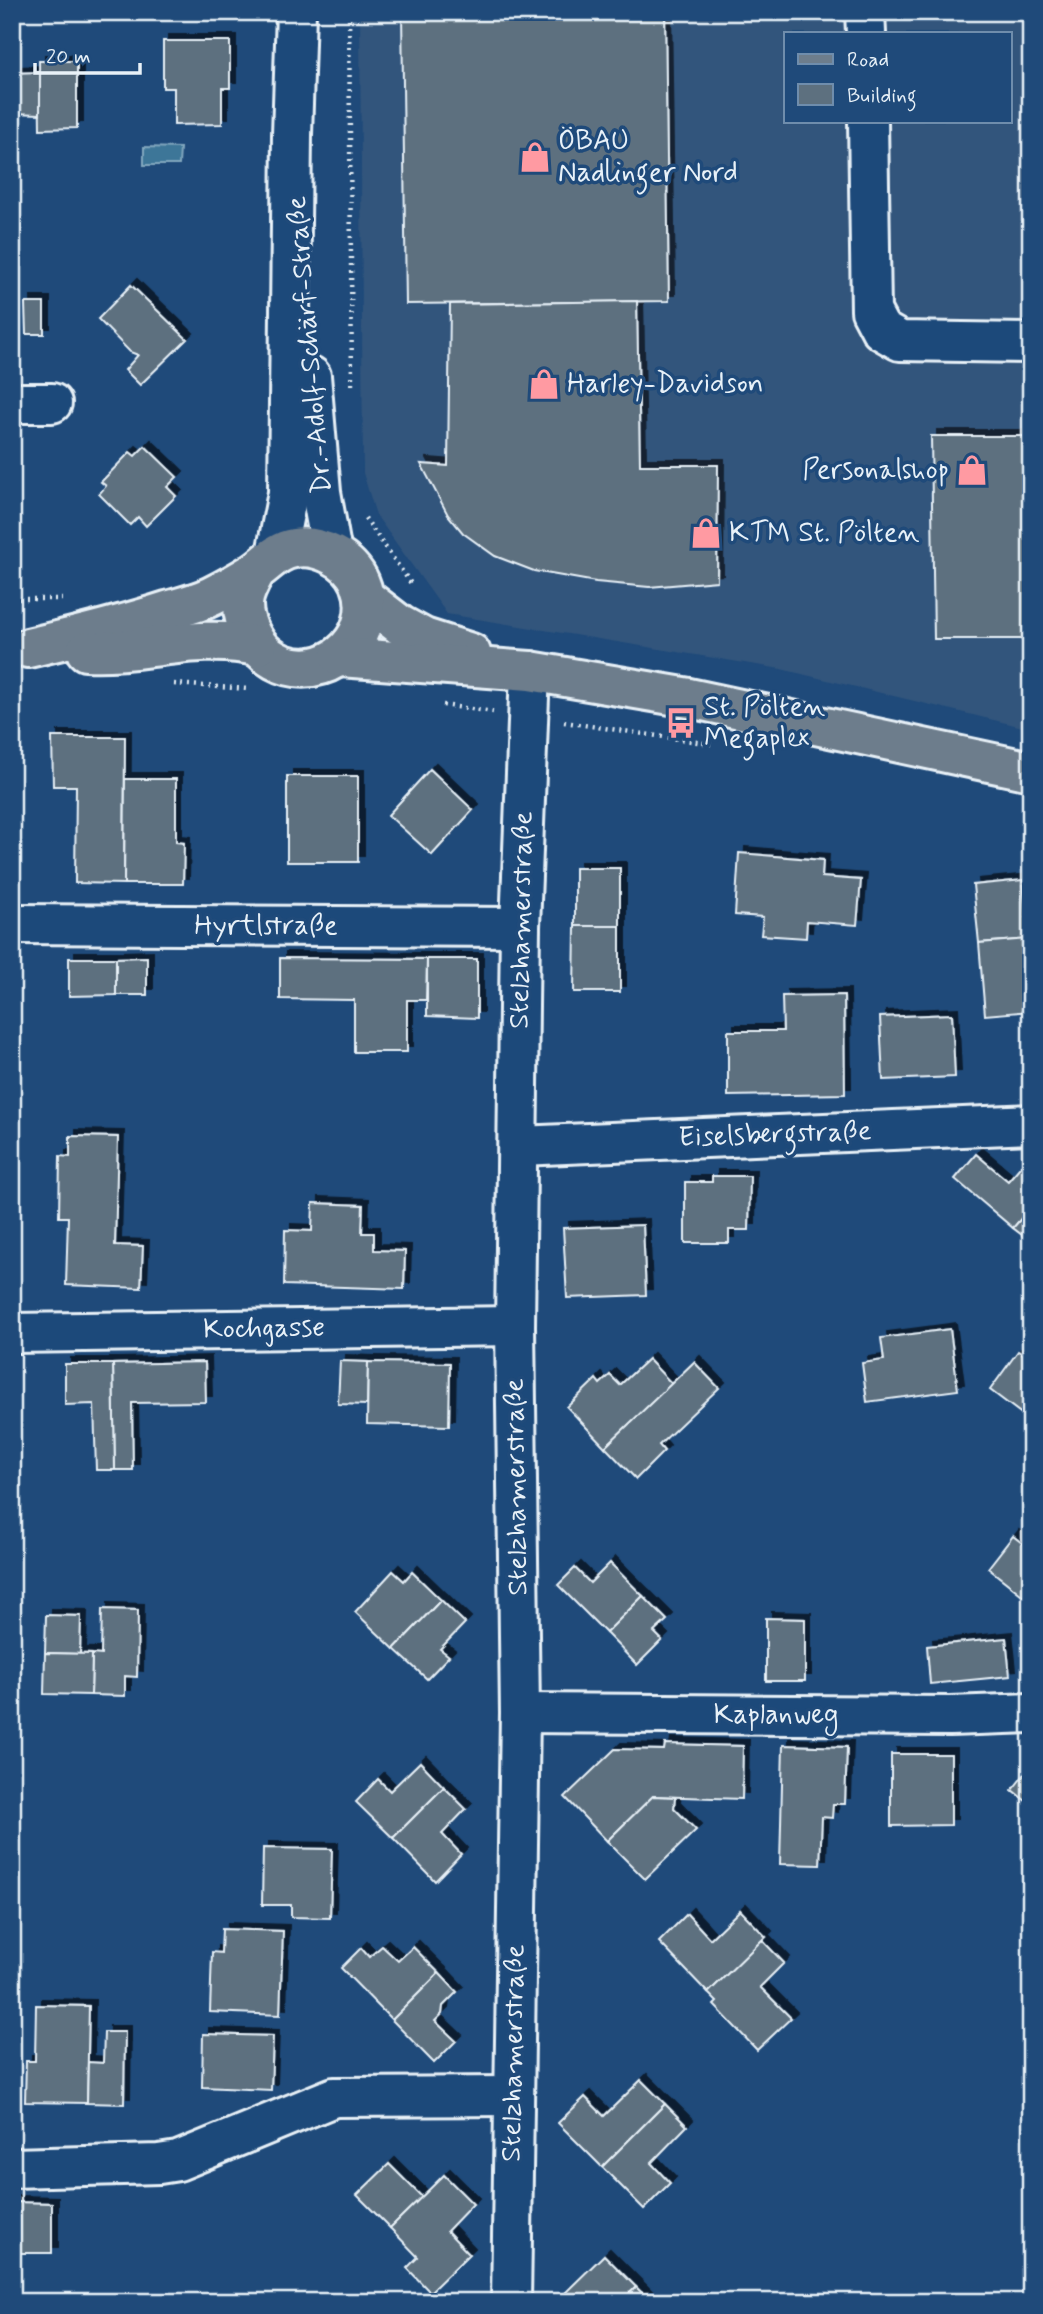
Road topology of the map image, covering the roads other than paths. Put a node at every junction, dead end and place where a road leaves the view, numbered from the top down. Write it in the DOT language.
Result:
graph roads {
  1 [pos="296,12"];
  2 [pos="865,12"];
  3 [pos="866,32"];
  4 [pos="868,122"];
  5 [pos="292,135"];
  6 [pos="1031,343"];
  7 [pos="12,403"];
  8 [pos="52,403"];
  9 [pos="332,554"];
  10 [pos="266,563"];
  11 [pos="365,598"];
  12 [pos="257,646"];
  13 [pos="20,648"];
  14 [pos="340,657"];
  15 [pos="530,671"];
  16 [pos="1031,771"];
  17 [pos="12,924"];
  18 [pos="520,928"];
  19 [pos="1031,1124"];
  20 [pos="519,1146"];
  21 [pos="515,1326"];
  22 [pos="12,1333"];
  23 [pos="520,1713"];
  24 [pos="1031,1713"];
  25 [pos="513,2096"];
  26 [pos="12,2168"];
  27 [pos="511,2302"];
  1 -- 5 [label="street, Dr.-Adolf-Schärf-Straße"];
  2 -- 3 [label="street"];
  4 -- 6 [label="street"];
  5 -- 9 [label="street, Dr.-Adolf-Schärf-Straße"];
  5 -- 10 [label="street, Dr.-Adolf-Schärf-Straße"];
  7 -- 8 [label="street"];
  9 -- 10 [label="main road"];
  9 -- 11 [label="main road"];
  10 -- 12 [label="main road"];
  10 -- 13 [label="main road"];
  11 -- 14 [label="main road"];
  11 -- 15 [label="main road"];
  12 -- 13 [label="main road"];
  12 -- 14 [label="main road"];
  14 -- 15 [label="main road"];
  15 -- 16 [label="main road"];
  15 -- 18 [label="street, Stelzhamerstraße"];
  17 -- 18 [label="street, Hyrtlstraße"];
  18 -- 20 [label="street, Stelzhamerstraße"];
  19 -- 20 [label="street, Eiselsbergstraße"];
  20 -- 21 [label="street, Stelzhamerstraße"];
  21 -- 22 [label="street, Kochgasse"];
  21 -- 23 [label="street, Stelzhamerstraße"];
  23 -- 24 [label="street, Kaplanweg"];
  23 -- 25 [label="street, Stelzhamerstraße"];
  25 -- 26 [label="street"];
  25 -- 27 [label="street, Stelzhamerstraße"];
}
